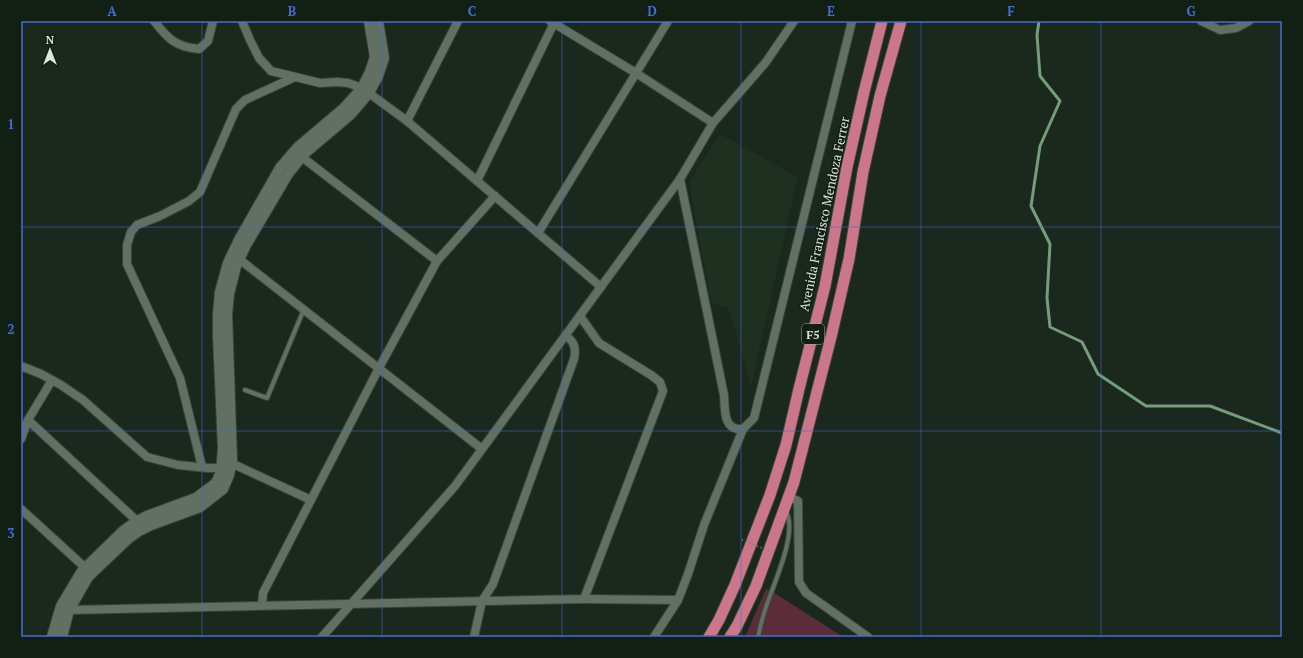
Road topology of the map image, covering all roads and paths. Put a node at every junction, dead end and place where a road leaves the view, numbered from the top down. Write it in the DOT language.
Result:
graph roads {
  1 [pos="154,21"];
  2 [pos="213,21"];
  3 [pos="242,21"];
  4 [pos="369,21"];
  5 [pos="378,21"];
  6 [pos="458,21"];
  7 [pos="668,21"];
  8 [pos="794,21"];
  9 [pos="852,21"];
  10 [pos="882,21"];
  11 [pos="901,21"];
  12 [pos="1201,21"];
  13 [pos="1249,21"];
  14 [pos="553,22"];
  15 [pos="1229,25"];
  16 [pos="636,73"];
  17 [pos="294,77"];
  18 [pos="366,90"];
  19 [pos="864,92"];
  20 [pos="880,96"];
  21 [pos="407,121"];
  22 [pos="713,123"];
  23 [pos="298,154"];
  24 [pos="680,179"];
  25 [pos="477,181"];
  26 [pos="495,196"];
  27 [pos="538,233"];
  28 [pos="235,258"];
  29 [pos="437,261"];
  30 [pos="601,287"];
  31 [pos="304,309"];
  32 [pos="580,316"];
  33 [pos="566,336"];
  34 [pos="21,366"];
  35 [pos="379,368"];
  36 [pos="52,380"];
  37 [pos="245,390"];
  38 [pos="28,420"];
  39 [pos="743,429"];
  40 [pos="21,439"];
  41 [pos="482,449"];
  42 [pos="231,463"];
  43 [pos="202,467"];
  44 [pos="221,468"];
  45 [pos="770,495"];
  46 [pos="789,497"];
  47 [pos="311,500"];
  48 [pos="21,509"];
  49 [pos="785,509"];
  50 [pos="137,521"];
  51 [pos="742,540"];
  52 [pos="772,552"];
  53 [pos="88,571"];
  54 [pos="584,599"];
  55 [pos="678,600"];
  56 [pos="482,601"];
  57 [pos="351,603"];
  58 [pos="262,606"];
  59 [pos="65,608"];
  60 [pos="52,637"];
  61 [pos="62,637"];
  62 [pos="322,637"];
  63 [pos="474,637"];
  64 [pos="654,637"];
  65 [pos="709,637"];
  66 [pos="730,637"];
  67 [pos="758,637"];
  68 [pos="868,637"];
  1 -- 2 [label="street"];
  3 -- 17 [label="street"];
  4 -- 18 [label="street"];
  5 -- 18 [label="street"];
  6 -- 21 [label="street"];
  7 -- 16 [label="street"];
  8 -- 22 [label="street"];
  9 -- 39 [label="street"];
  10 -- 19 [label="highway, Avenida Francisco Mendoza Ferrer / F5"];
  11 -- 20 [label="highway, F5"];
  12 -- 15 [label="street"];
  13 -- 15 [label="street"];
  14 -- 16 [label="street"];
  14 -- 25 [label="street"];
  16 -- 22 [label="street"];
  16 -- 27 [label="street"];
  17 -- 18 [label="street"];
  17 -- 43 [label="street"];
  18 -- 21 [label="street"];
  18 -- 23 [label="street"];
  19 -- 20 [label="highway"];
  19 -- 45 [label="highway, Avenida Francisco Mendoza Ferrer / F5"];
  20 -- 46 [label="highway, F5"];
  21 -- 25 [label="street"];
  22 -- 24 [label="street"];
  23 -- 28 [label="street"];
  23 -- 29 [label="street"];
  24 -- 30 [label="street"];
  24 -- 39 [label="street"];
  25 -- 26 [label="street"];
  26 -- 27 [label="street"];
  26 -- 29 [label="street"];
  27 -- 30 [label="street"];
  28 -- 31 [label="street"];
  28 -- 42 [label="street"];
  28 -- 44 [label="street"];
  29 -- 35 [label="street"];
  30 -- 32 [label="street"];
  31 -- 35 [label="street"];
  31 -- 37 [label="lane"];
  32 -- 33 [label="street"];
  32 -- 54 [label="street"];
  33 -- 41 [label="street"];
  33 -- 56 [label="street"];
  34 -- 36 [label="street"];
  35 -- 41 [label="street"];
  35 -- 47 [label="street"];
  36 -- 38 [label="street"];
  36 -- 43 [label="street"];
  38 -- 40 [label="street"];
  38 -- 50 [label="street"];
  39 -- 55 [label="street"];
  41 -- 57 [label="street"];
  42 -- 44 [label="street"];
  42 -- 47 [label="street"];
  42 -- 53 [label="street"];
  43 -- 44 [label="street"];
  44 -- 50 [label="street"];
  45 -- 46 [label="highway"];
  45 -- 65 [label="highway, Avenida Francisco Mendoza Ferrer / F5"];
  46 -- 49 [label="highway, F5"];
  46 -- 68 [label="street"];
  47 -- 58 [label="street"];
  48 -- 53 [label="street"];
  49 -- 66 [label="highway, F5"];
  49 -- 67 [label="lane"];
  50 -- 53 [label="street"];
  51 -- 52 [label="path, bridge"];
  53 -- 59 [label="street"];
  54 -- 55 [label="street"];
  54 -- 56 [label="street"];
  55 -- 64 [label="street"];
  56 -- 57 [label="street"];
  56 -- 63 [label="street"];
  57 -- 58 [label="street"];
  57 -- 62 [label="street"];
  58 -- 59 [label="street"];
  59 -- 60 [label="street"];
  59 -- 61 [label="street"];
}
